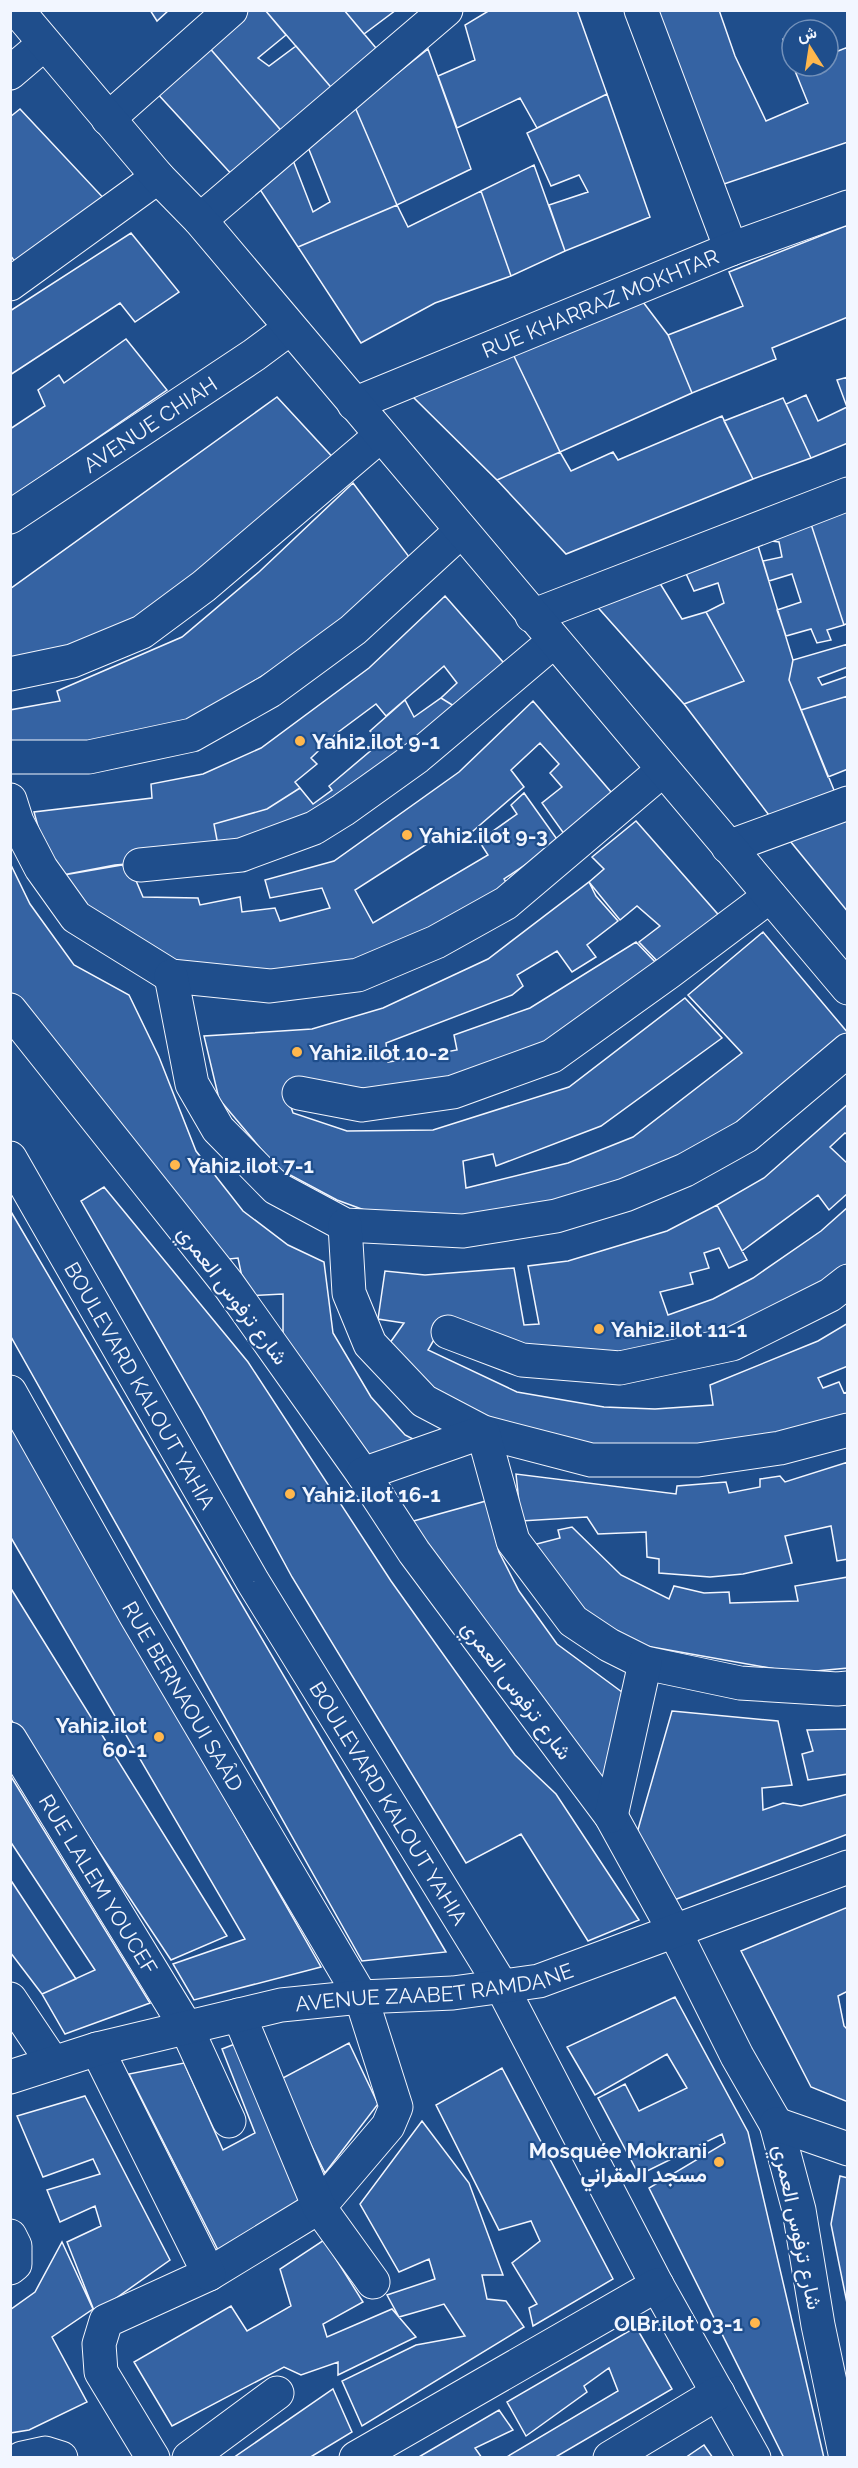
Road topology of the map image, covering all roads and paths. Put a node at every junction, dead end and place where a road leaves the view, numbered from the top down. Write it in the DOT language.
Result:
graph roads {
  1 [pos="17,10"];
  2 [pos="231,10"];
  3 [pos="446,10"];
  4 [pos="641,10"];
  5 [pos="44,44"];
  6 [pos="10,73"];
  7 [pos="108,119"];
  8 [pos="158,177"];
  9 [pos="848,207"];
  10 [pos="200,220"];
  11 [pos="731,249"];
  12 [pos="10,284"];
  13 [pos="289,329"];
  14 [pos="354,404"];
  15 [pos="380,436"];
  16 [pos="848,494"];
  17 [pos="13,514"];
  18 [pos="461,531"];
  19 [pos="532,616"];
  20 [pos="553,642"];
  21 [pos="10,674"];
  22 [pos="10,757"];
  23 [pos="663,770"];
  24 [pos="10,800"];
  25 [pos="848,803"];
  26 [pos="728,847"];
  27 [pos="140,865"];
  28 [pos="770,896"];
  29 [pos="171,976"];
  30 [pos="848,988"];
  31 [pos="10,1010"];
  32 [pos="848,1050"];
  33 [pos="299,1093"];
  34 [pos="10,1158"];
  35 [pos="345,1225"];
  36 [pos="848,1281"];
  37 [pos="448,1332"];
  38 [pos="10,1392"];
  39 [pos="848,1430"];
  40 [pos="483,1432"];
  41 [pos="363,1474"];
  42 [pos="645,1663"];
  43 [pos="848,1688"];
  44 [pos="10,1739"];
  45 [pos="611,1816"];
  46 [pos="848,1868"];
  47 [pos="675,1932"];
  48 [pos="502,1987"];
  49 [pos="361,1997"];
  50 [pos="10,1999"];
  51 [pos="239,2015"];
  52 [pos="186,2027"];
  53 [pos="97,2049"];
  54 [pos="53,2063"];
  55 [pos="10,2077"];
  56 [pos="229,2121"];
  57 [pos="776,2124"];
  58 [pos="848,2149"];
  59 [pos="319,2207"];
  60 [pos="10,2236"];
  61 [pos="10,2268"];
  62 [pos="208,2274"];
  63 [pos="373,2282"];
  64 [pos="657,2285"];
  65 [pos="277,2392"];
  66 [pos="718,2393"];
  67 [pos="22,2457"];
  68 [pos="61,2457"];
  69 [pos="153,2457"];
  70 [pos="189,2457"];
  71 [pos="356,2457"];
  72 [pos="610,2457"];
  73 [pos="754,2457"];
  74 [pos="846,2457"];
  1 -- 5 [label="street"];
  2 -- 7 [label="street"];
  3 -- 10 [label="street"];
  4 -- 11 [label="street"];
  5 -- 6 [label="street"];
  5 -- 7 [label="street"];
  7 -- 8 [label="street"];
  8 -- 10 [label="street"];
  8 -- 12 [label="street"];
  9 -- 11 [label="street, RUE KHARRAZ MOKHTAR"];
  10 -- 13 [label="street"];
  11 -- 14 [label="street, RUE KHARRAZ MOKHTAR"];
  13 -- 14 [label="street"];
  13 -- 17 [label="street, AVENUE CHIAH"];
  14 -- 15 [label="street"];
  15 -- 18 [label="street"];
  15 -- 21 [label="street"];
  16 -- 19 [label="street"];
  18 -- 19 [label="street"];
  18 -- 22 [label="street"];
  19 -- 20 [label="street"];
  20 -- 23 [label="street"];
  20 -- 27 [label="street"];
  23 -- 26 [label="street"];
  23 -- 29 [label="street"];
  24 -- 29 [label="street"];
  25 -- 26 [label="street"];
  26 -- 28 [label="street"];
  28 -- 30 [label="street"];
  28 -- 33 [label="street"];
  29 -- 35 [label="street"];
  31 -- 41 [label="street, شارع ترفوس العمري"];
  32 -- 35 [label="street"];
  34 -- 48 [label="street, BOULEVARD KALOUT YAHIA"];
  35 -- 40 [label="street"];
  36 -- 37 [label="street"];
  38 -- 49 [label="street, RUE BERNAOUI SAÂD"];
  39 -- 40 [label="street"];
  40 -- 41 [label="street"];
  40 -- 42 [label="street"];
  41 -- 45 [label="street, شارع ترفوس العمري"];
  42 -- 43 [label="street"];
  42 -- 45 [label="street"];
  44 -- 52 [label="street, RUE LALEM YOUCEF"];
  45 -- 47 [label="street, شارع ترفوس العمري"];
  46 -- 47 [label="street, AVENUE ZAABET RAMDANE"];
  47 -- 48 [label="street, AVENUE ZAABET RAMDANE"];
  47 -- 57 [label="street, شارع ترفوس العمري"];
  48 -- 49 [label="street, AVENUE ZAABET RAMDANE"];
  48 -- 64 [label="street, BOULEVARD KALOUT YAHIA"];
  49 -- 51 [label="street, AVENUE ZAABET RAMDANE"];
  49 -- 59 [label="street, RUE BERNAOUI SAÂD"];
  50 -- 54 [label="street"];
  51 -- 52 [label="street, AVENUE ZAABET RAMDANE"];
  51 -- 59 [label="street"];
  52 -- 53 [label="street, AVENUE ZAABET RAMDANE"];
  52 -- 56 [label="street, RUE LALEM YOUCEF"];
  53 -- 54 [label="street, AVENUE ZAABET RAMDANE"];
  53 -- 62 [label="street"];
  54 -- 55 [label="street, AVENUE ZAABET RAMDANE"];
  57 -- 58 [label="street"];
  57 -- 74 [label="street, شارع ترفوس العمري"];
  59 -- 62 [label="street, RUE BERNAOUI SAÂD"];
  59 -- 63 [label="street"];
  60 -- 61 [label="street"];
  62 -- 69 [label="street, RUE BERNAOUI SAÂD"];
  64 -- 66 [label="street, BOULEVARD KALOUT YAHIA"];
  64 -- 71 [label="street"];
  65 -- 70 [label="street"];
  66 -- 72 [label="street"];
  66 -- 73 [label="street, BOULEVARD KALOUT YAHIA"];
  67 -- 68 [label="street"];
}
